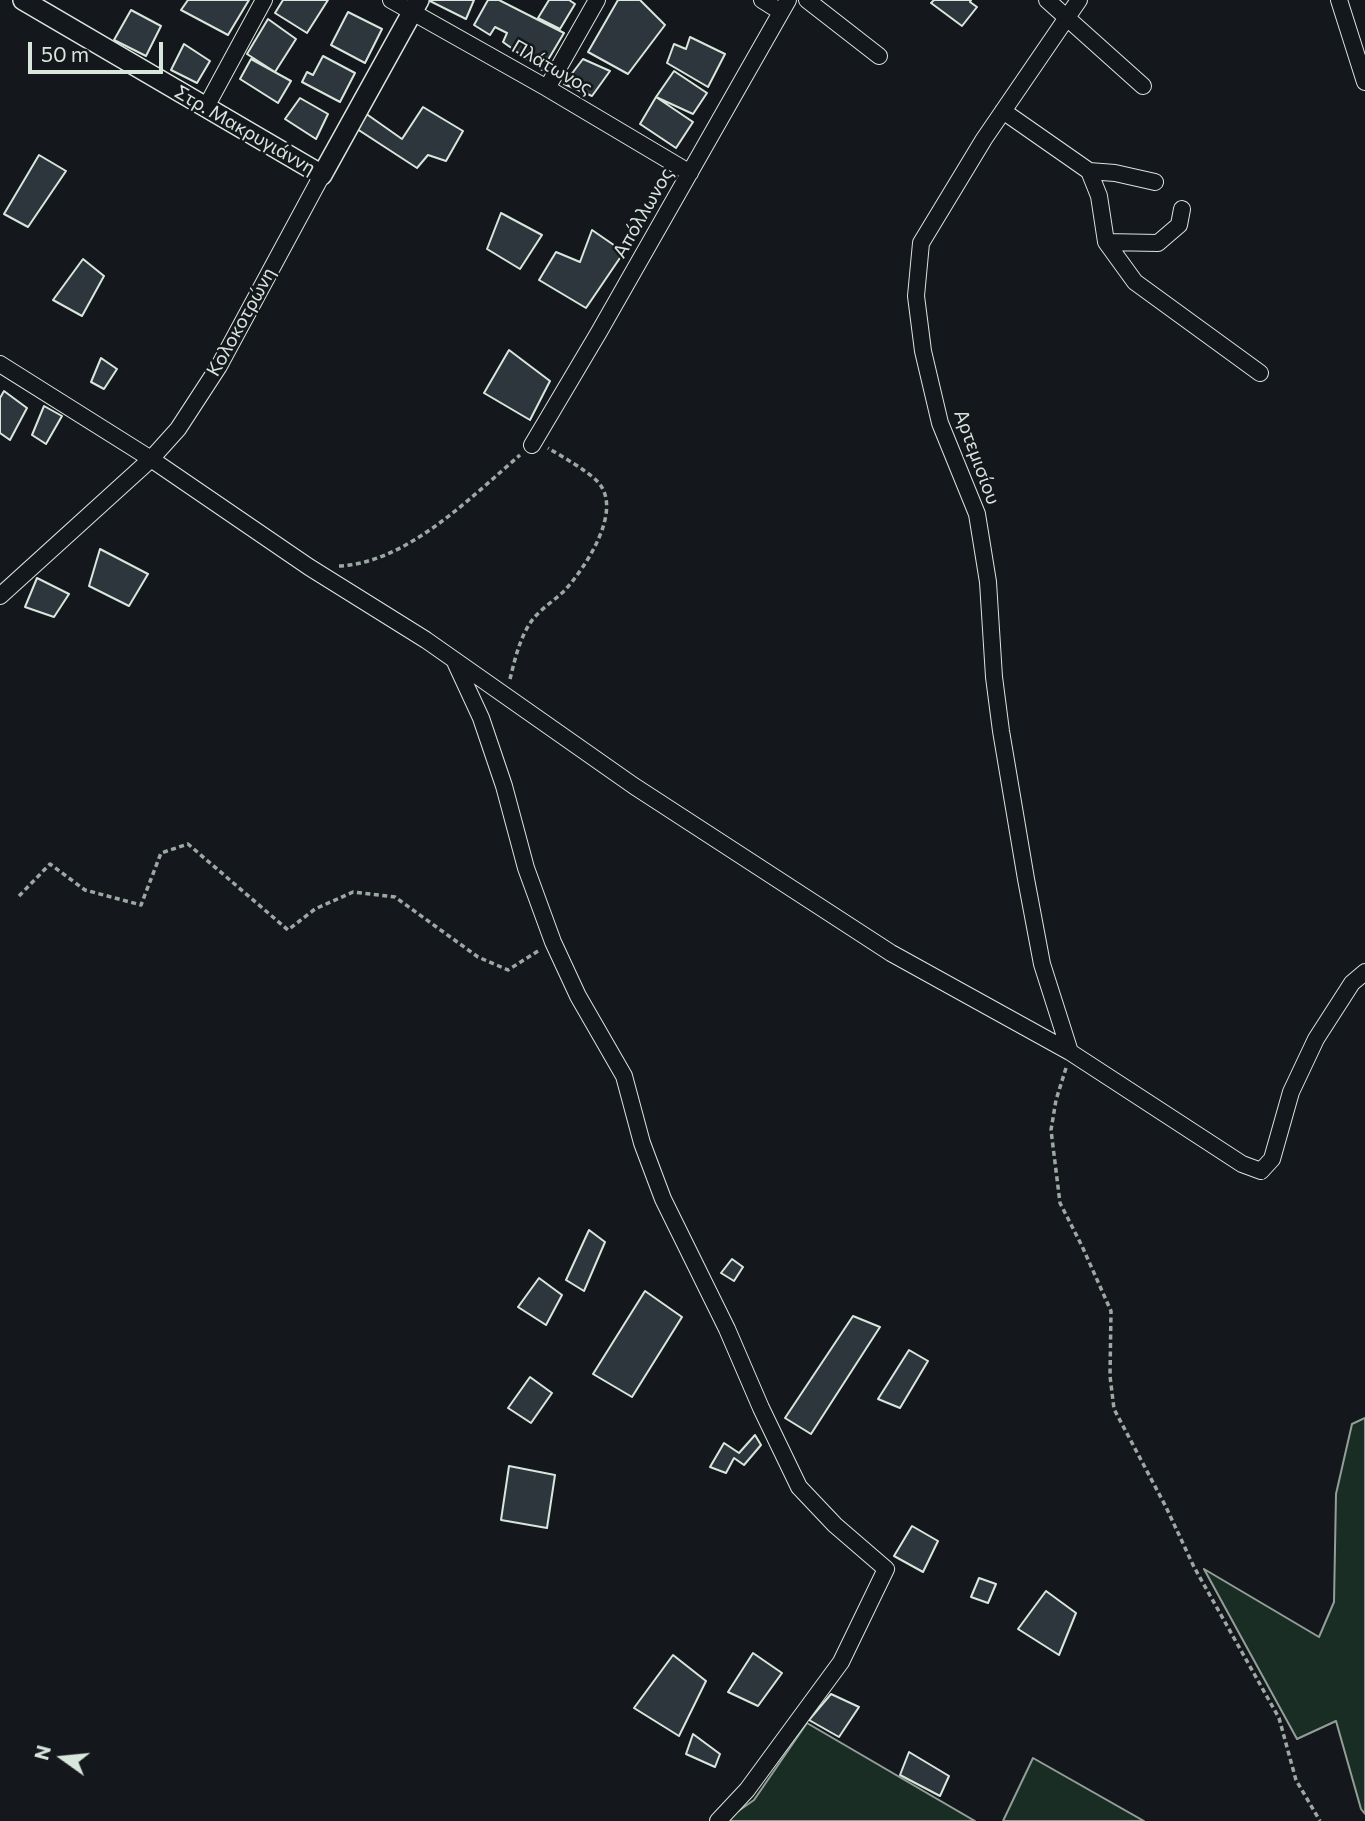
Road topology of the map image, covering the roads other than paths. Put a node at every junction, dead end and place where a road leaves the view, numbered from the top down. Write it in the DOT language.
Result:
graph roads {
  1 [pos="23,0"];
  2 [pos="264,0"];
  3 [pos="391,0"];
  4 [pos="597,0"];
  5 [pos="762,0"];
  6 [pos="807,0"];
  7 [pos="1047,0"];
  8 [pos="1079,0"];
  9 [pos="1339,0"];
  10 [pos="416,6"];
  11 [pos="785,6"];
  12 [pos="1067,18"];
  13 [pos="879,56"];
  14 [pos="1365,82"];
  15 [pos="1143,86"];
  16 [pos="547,88"];
  17 [pos="206,107"];
  18 [pos="1003,111"];
  19 [pos="1089,171"];
  20 [pos="690,173"];
  21 [pos="322,174"];
  22 [pos="1155,182"];
  23 [pos="1182,209"];
  24 [pos="1106,242"];
  25 [pos="0,364"];
  26 [pos="1261,373"];
  27 [pos="532,445"];
  28 [pos="151,459"];
  29 [pos="0,596"];
  30 [pos="455,662"];
  31 [pos="1365,972"];
  32 [pos="1070,1052"];
  33 [pos="718,1821"];
  1 -- 17 [label="street, Στρ. Μακρυγιάννη"];
  2 -- 17 [label="street"];
  3 -- 10 [label="street, Πλάτωνος"];
  4 -- 16 [label="street"];
  5 -- 11 [label="street"];
  6 -- 13 [label="street"];
  7 -- 12 [label="street"];
  8 -- 12 [label="street, Αρτεμισίου"];
  9 -- 14 [label="street"];
  10 -- 16 [label="street, Πλάτωνος"];
  10 -- 21 [label="street, Κολοκοτρώνη"];
  11 -- 20 [label="street, Απόλλωνος"];
  12 -- 15 [label="street"];
  12 -- 18 [label="street, Αρτεμισίου"];
  16 -- 20 [label="street, Πλάτωνος"];
  17 -- 21 [label="street, Στρ. Μακρυγιάννη"];
  18 -- 19 [label="street"];
  18 -- 32 [label="street, Αρτεμισίου"];
  19 -- 22 [label="street"];
  19 -- 24 [label="street"];
  20 -- 27 [label="street, Απόλλωνος"];
  21 -- 28 [label="street, Κολοκοτρώνη"];
  23 -- 24 [label="street"];
  24 -- 26 [label="street"];
  25 -- 28 [label="street"];
  28 -- 29 [label="street, Κολοκοτρώνη"];
  28 -- 30 [label="street"];
  30 -- 32 [label="street"];
  30 -- 33 [label="street"];
  31 -- 32 [label="street"];
}
